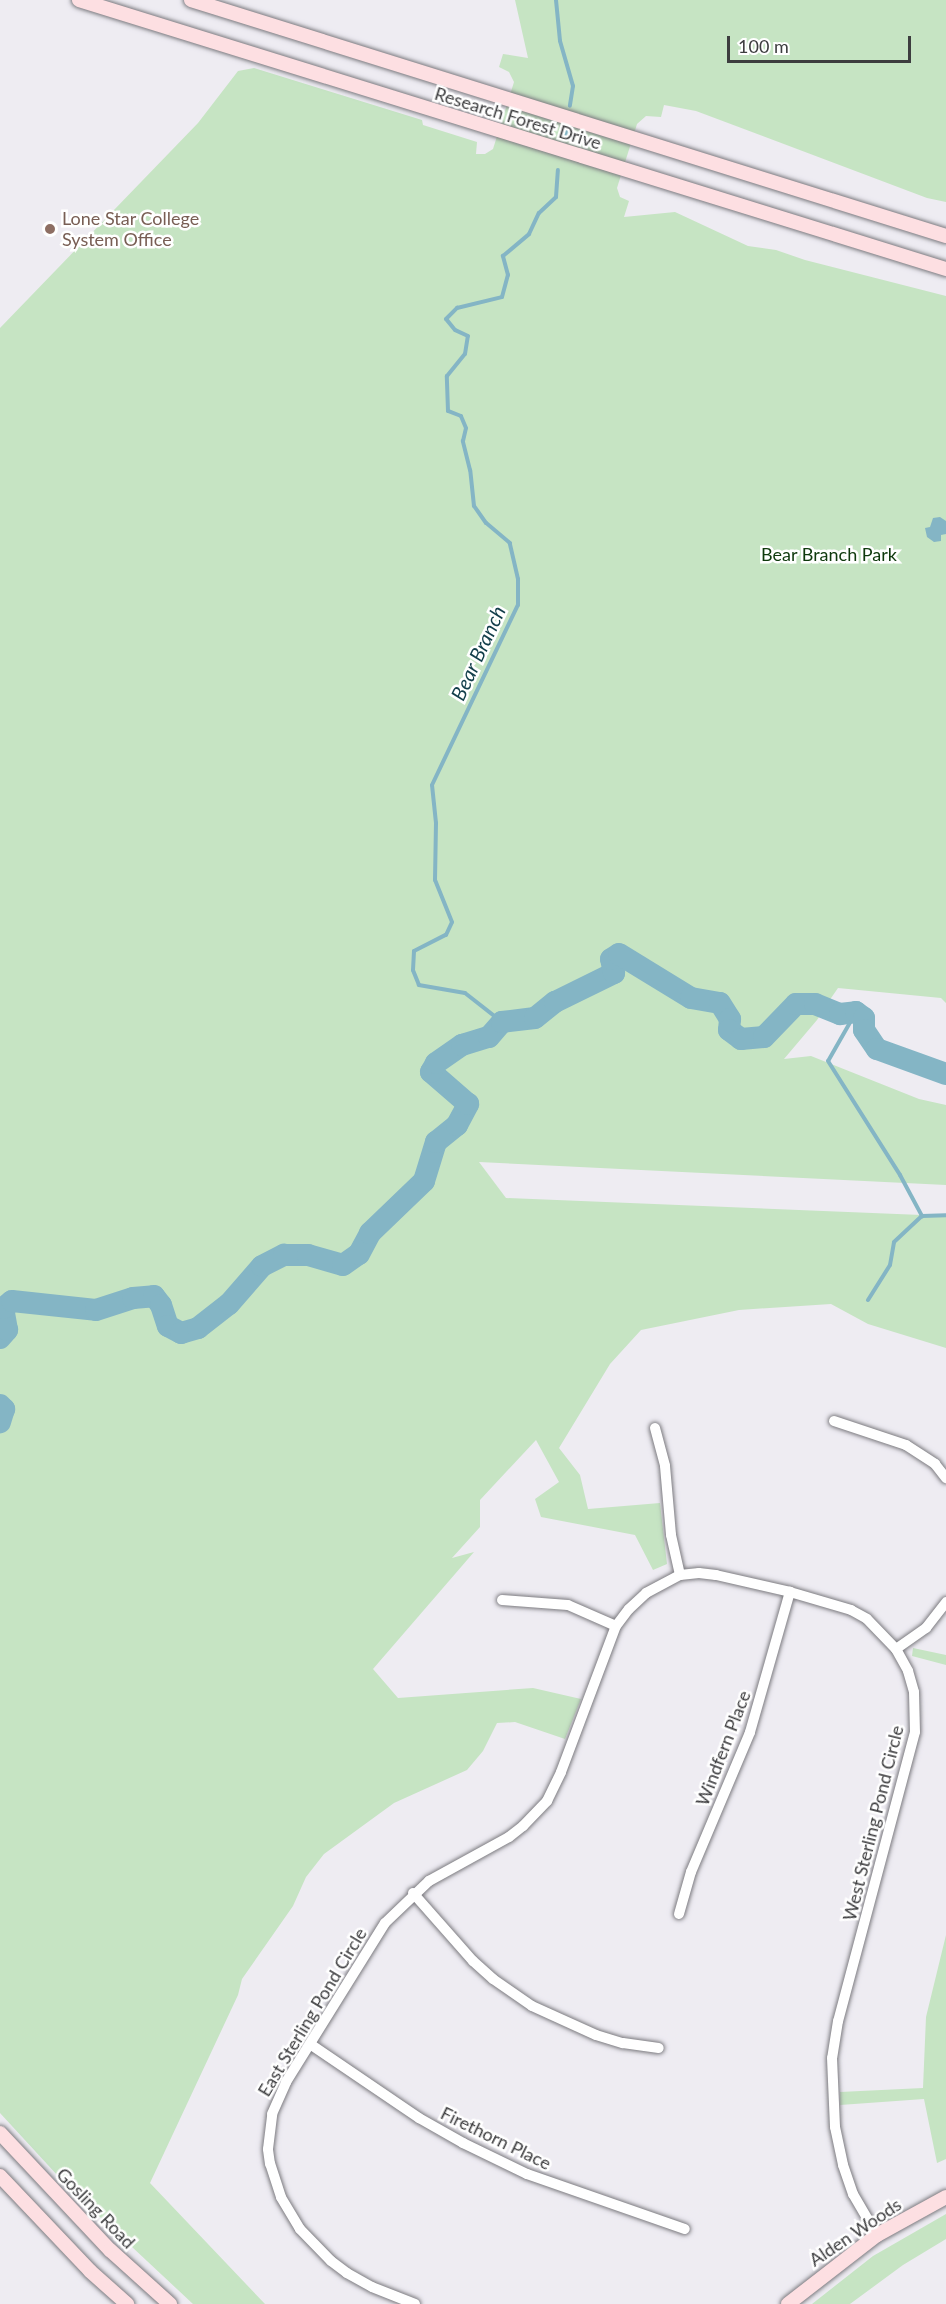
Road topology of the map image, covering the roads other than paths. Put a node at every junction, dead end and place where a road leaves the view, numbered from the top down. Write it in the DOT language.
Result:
graph roads {
  1 [pos="79,0"];
  2 [pos="191,0"];
  3 [pos="946,236"];
  4 [pos="946,269"];
  5 [pos="834,1421"];
  6 [pos="655,1428"];
  7 [pos="946,1478"];
  8 [pos="680,1575"];
  9 [pos="790,1592"];
  10 [pos="502,1600"];
  11 [pos="946,1602"];
  12 [pos="616,1626"];
  13 [pos="896,1649"];
  14 [pos="414,1893"];
  15 [pos="679,1914"];
  16 [pos="310,2044"];
  17 [pos="659,2048"];
  18 [pos="0,2133"];
  19 [pos="0,2176"];
  20 [pos="946,2198"];
  21 [pos="685,2229"];
  22 [pos="877,2235"];
  23 [pos="127,2304"];
  24 [pos="170,2304"];
  25 [pos="415,2304"];
  26 [pos="788,2304"];
  1 -- 4 [label="main road, Research Forest Drive"];
  2 -- 3 [label="main road, Research Forest Drive"];
  5 -- 7 [label="street"];
  6 -- 8 [label="street"];
  8 -- 9 [label="street, West Sterling Pond Circle"];
  8 -- 12 [label="street, West Sterling Pond Circle"];
  9 -- 13 [label="street, West Sterling Pond Circle"];
  9 -- 15 [label="street, Windfern Place"];
  10 -- 12 [label="street"];
  11 -- 13 [label="street"];
  12 -- 14 [label="street, West Sterling Pond Circle"];
  13 -- 22 [label="street, West Sterling Pond Circle"];
  14 -- 16 [label="street, East Sterling Pond Circle"];
  14 -- 17 [label="street"];
  16 -- 21 [label="street, Firethorn Place"];
  16 -- 25 [label="street, East Sterling Pond Circle"];
  18 -- 24 [label="main road, Gosling Road"];
  19 -- 23 [label="main road"];
  20 -- 22 [label="main road, Alden Woods"];
  22 -- 26 [label="main road, Alden Woods"];
}
